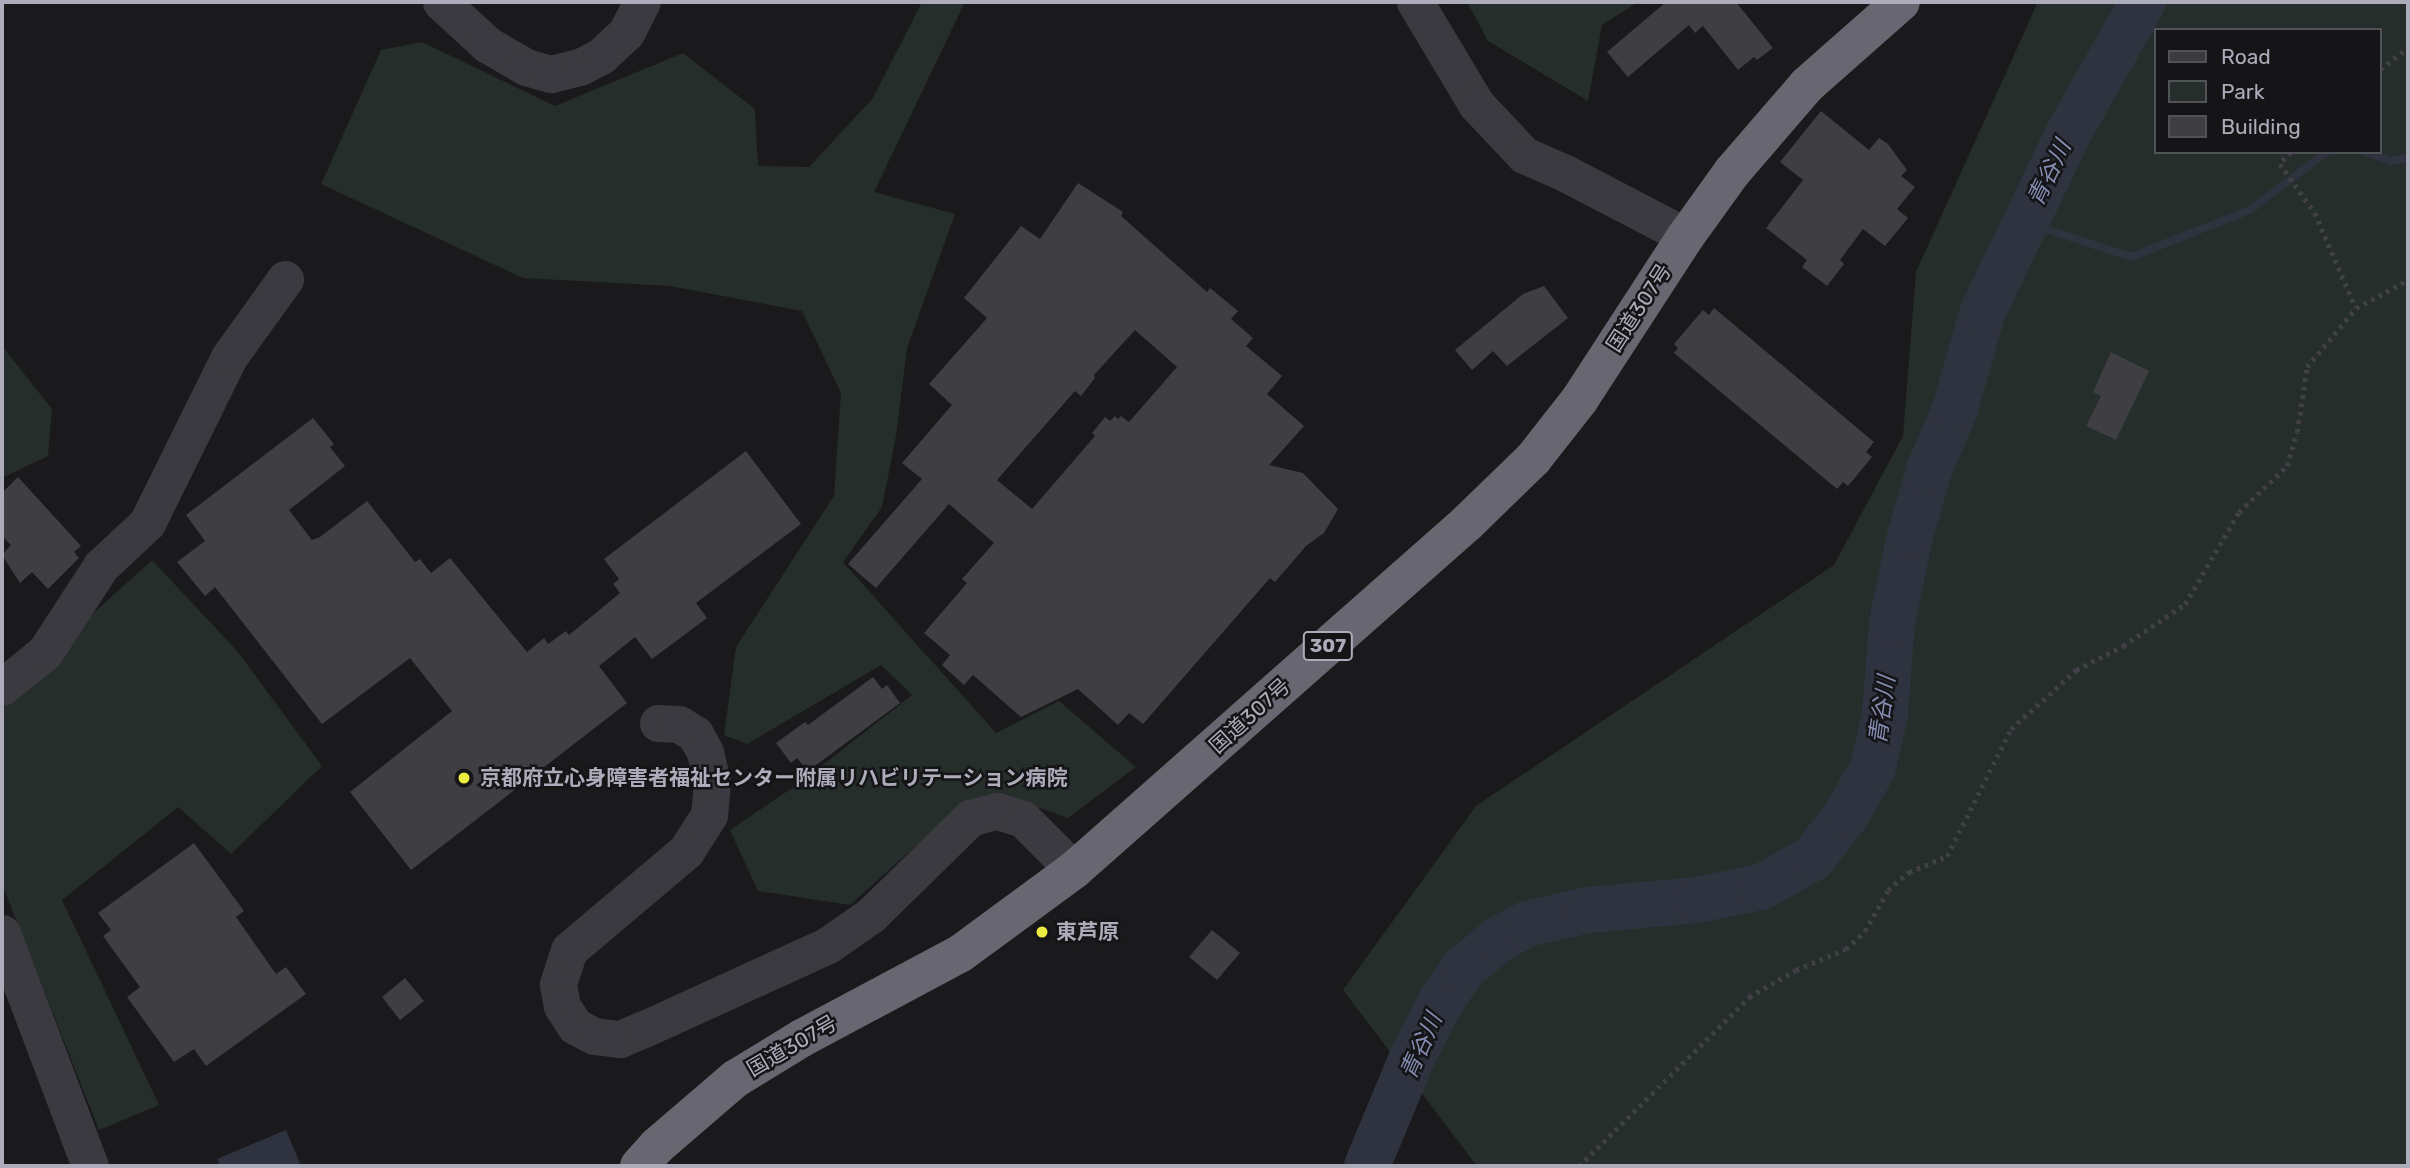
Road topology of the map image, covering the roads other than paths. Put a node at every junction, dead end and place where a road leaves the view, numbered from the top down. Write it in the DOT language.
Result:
graph roads {
  1 [pos="442,2"];
  2 [pos="642,2"];
  3 [pos="1415,2"];
  4 [pos="1901,2"];
  5 [pos="1686,236"];
  6 [pos="285,279"];
  7 [pos="2,687"];
  8 [pos="658,723"];
  9 [pos="1074,870"];
  10 [pos="2,933"];
  11 [pos="14,1003"];
  12 [pos="90,1166"];
  13 [pos="639,1166"];
  1 -- 2 [label="street"];
  3 -- 5 [label="street"];
  4 -- 5 [label="highway, 国道307号 / 307"];
  5 -- 9 [label="highway, 国道307号 / 307"];
  6 -- 7 [label="street"];
  8 -- 9 [label="street"];
  9 -- 13 [label="highway, 国道307号 / 307"];
  10 -- 11 [label="street"];
  11 -- 12 [label="street"];
}
